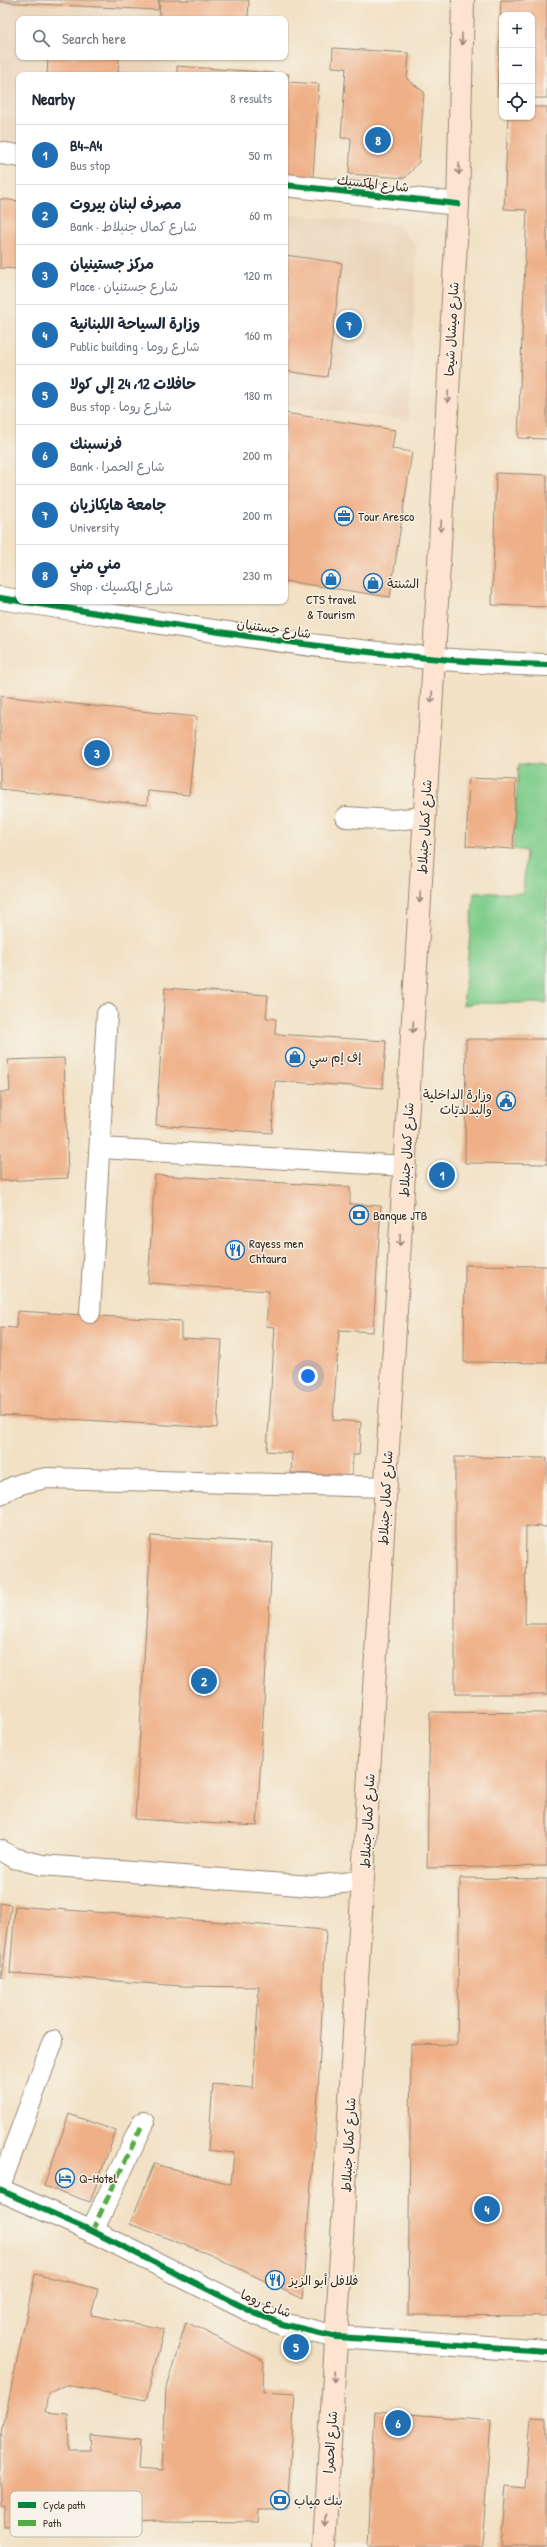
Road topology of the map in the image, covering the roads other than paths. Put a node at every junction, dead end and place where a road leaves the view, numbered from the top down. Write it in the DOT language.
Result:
graph roads {
  1 [pos="463,0"];
  2 [pos="0,154"];
  3 [pos="16,156"];
  4 [pos="288,185"];
  5 [pos="458,204"];
  6 [pos="0,598"];
  7 [pos="16,600"];
  8 [pos="41,604"];
  9 [pos="434,658"];
  10 [pos="547,665"];
  11 [pos="346,817"];
  12 [pos="425,817"];
  13 [pos="107,1014"];
  14 [pos="101,1148"];
  15 [pos="405,1166"];
  16 [pos="90,1313"];
  17 [pos="386,1487"];
  18 [pos="0,1495"];
  19 [pos="0,1850"];
  20 [pos="363,1881"];
  21 [pos="53,2041"];
  22 [pos="143,2123"];
  23 [pos="0,2186"];
  24 [pos="0,2190"];
  25 [pos="92,2231"];
  26 [pos="336,2337"];
  27 [pos="547,2351"];
  28 [pos="324,2547"];
  1 -- 5 [label="main road, شارع ميشال شيحا, one-way"];
  2 -- 3 [label="street"];
  4 -- 5 [label="street, شارع المكسيك"];
  5 -- 9 [label="main road, شارع ميشال شيحا, one-way"];
  6 -- 7 [label="street, شارع جستنيان"];
  8 -- 9 [label="street, شارع جستنيان"];
  9 -- 10 [label="street, شارع جستنيان"];
  9 -- 12 [label="main road, شارع كمال جنبلاط, one-way"];
  11 -- 12 [label="lane"];
  12 -- 15 [label="main road, شارع كمال جنبلاط, one-way"];
  13 -- 14 [label="lane"];
  14 -- 15 [label="lane"];
  14 -- 16 [label="lane"];
  15 -- 17 [label="main road, شارع كمال جنبلاط, one-way"];
  17 -- 18 [label="lane"];
  17 -- 20 [label="main road, شارع كمال جنبلاط"];
  19 -- 20 [label="lane"];
  20 -- 26 [label="main road, شارع كمال جنبلاط"];
  21 -- 23 [label="lane"];
  22 -- 25 [label="street"];
  24 -- 25 [label="street, شارع روما"];
  25 -- 26 [label="street, شارع روما"];
  26 -- 27 [label="street, شارع روما"];
  26 -- 28 [label="main road, شارع الحمرا, one-way"];
}
